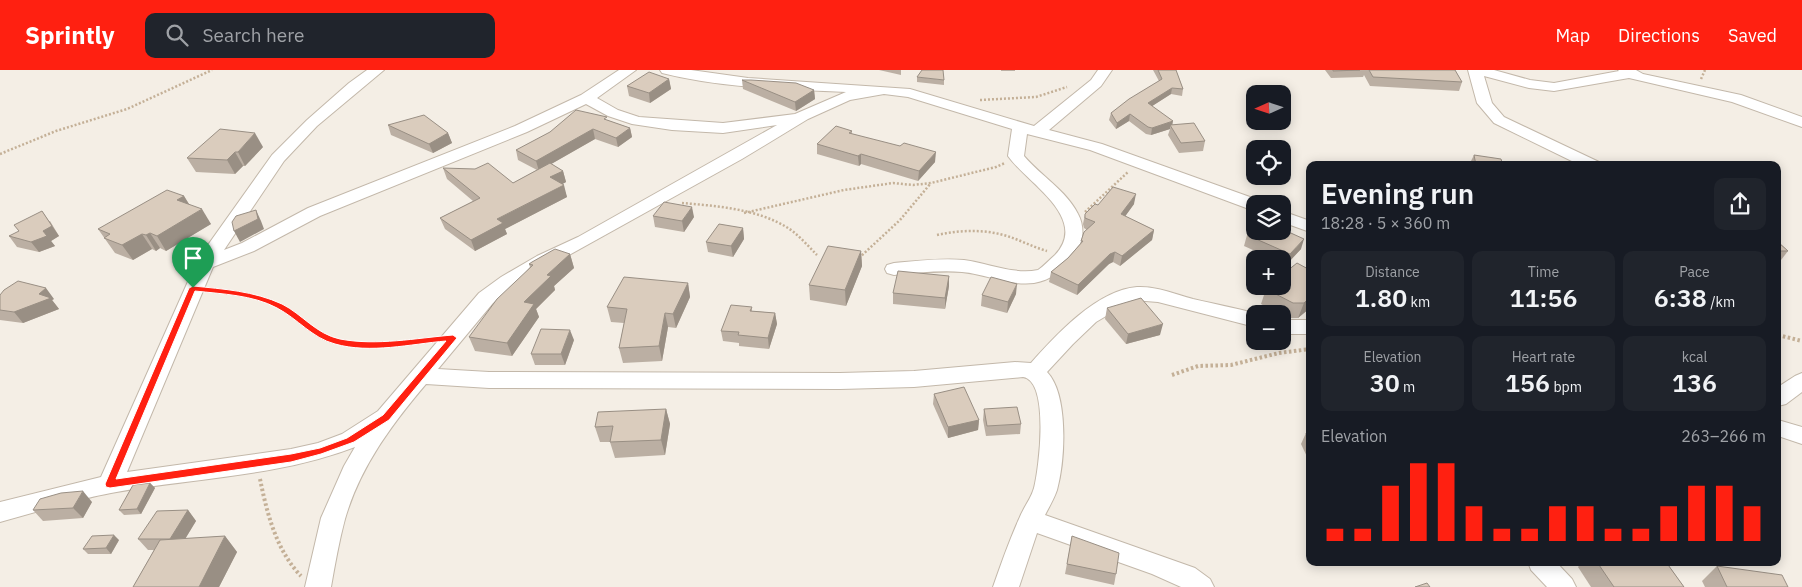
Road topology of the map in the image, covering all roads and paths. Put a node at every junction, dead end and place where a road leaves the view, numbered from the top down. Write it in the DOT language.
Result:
graph roads {
  1 [pos="212,70"];
  2 [pos="377,70"];
  3 [pos="629,70"];
  4 [pos="667,70"];
  5 [pos="1105,70"];
  6 [pos="1476,70"];
  7 [pos="1627,72"];
  8 [pos="1071,85"];
  9 [pos="884,90"];
  10 [pos="586,98"];
  11 [pos="979,100"];
  12 [pos="803,116"];
  13 [pos="1802,122"];
  14 [pos="1029,129"];
  15 [pos="0,154"];
  16 [pos="1016,156"];
  17 [pos="1585,161"];
  18 [pos="1144,163"];
  19 [pos="931,183"];
  20 [pos="654,202"];
  21 [pos="1246,202"];
  22 [pos="744,213"];
  23 [pos="1291,220"];
  24 [pos="1073,222"];
  25 [pos="1306,225"];
  26 [pos="937,235"];
  27 [pos="817,254"];
  28 [pos="1065,255"];
  29 [pos="858,259"];
  30 [pos="205,263"];
  31 [pos="894,268"];
  32 [pos="193,288"];
  33 [pos="1246,318"];
  34 [pos="1291,327"];
  35 [pos="1306,327"];
  36 [pos="1781,336"];
  37 [pos="453,338"];
  38 [pos="1802,341"];
  39 [pos="1306,350"];
  40 [pos="1035,372"];
  41 [pos="1172,375"];
  42 [pos="420,376"];
  43 [pos="1802,381"];
  44 [pos="1781,396"];
  45 [pos="386,418"];
  46 [pos="1781,429"];
  47 [pos="1802,436"];
  48 [pos="258,463"];
  49 [pos="110,484"];
  50 [pos="0,512"];
  51 [pos="1030,520"];
  52 [pos="1544,566"];
  53 [pos="310,582"];
  54 [pos="1006,587"];
  55 [pos="1201,587"];
  56 [pos="1562,587"];
  1 -- 15 [label="path"];
  2 -- 30 [label="street"];
  3 -- 10 [label="street"];
  4 -- 9 [label="street"];
  5 -- 14 [label="street"];
  6 -- 7 [label="street"];
  6 -- 17 [label="street"];
  7 -- 13 [label="street"];
  8 -- 11 [label="path"];
  9 -- 12 [label="street"];
  9 -- 14 [label="street"];
  10 -- 12 [label="street"];
  10 -- 30 [label="street"];
  12 -- 20 [label="street"];
  14 -- 16 [label="street"];
  14 -- 18 [label="street"];
  16 -- 19 [label="path"];
  16 -- 24 [label="street"];
  18 -- 21 [label="street"];
  18 -- 24 [label="path"];
  19 -- 22 [label="path"];
  19 -- 29 [label="path"];
  20 -- 22 [label="path"];
  20 -- 37 [label="street"];
  22 -- 27 [label="path"];
  23 -- 25 [label="street"];
  24 -- 28 [label="street"];
  26 -- 28 [label="path"];
  28 -- 31 [label="street"];
  30 -- 32 [label="street"];
  32 -- 37 [label="path"];
  32 -- 49 [label="street"];
  33 -- 40 [label="street"];
  34 -- 35 [label="street"];
  36 -- 38 [label="path"];
  37 -- 42 [label="street"];
  39 -- 41 [label="path"];
  40 -- 42 [label="street"];
  40 -- 51 [label="street"];
  42 -- 45 [label="street"];
  43 -- 44 [label="street"];
  45 -- 48 [label="street"];
  45 -- 53 [label="street"];
  46 -- 47 [label="street"];
  48 -- 49 [label="street"];
  48 -- 53 [label="path"];
  49 -- 50 [label="street"];
  51 -- 54 [label="street"];
  51 -- 55 [label="street"];
  52 -- 56 [label="street"];
}
